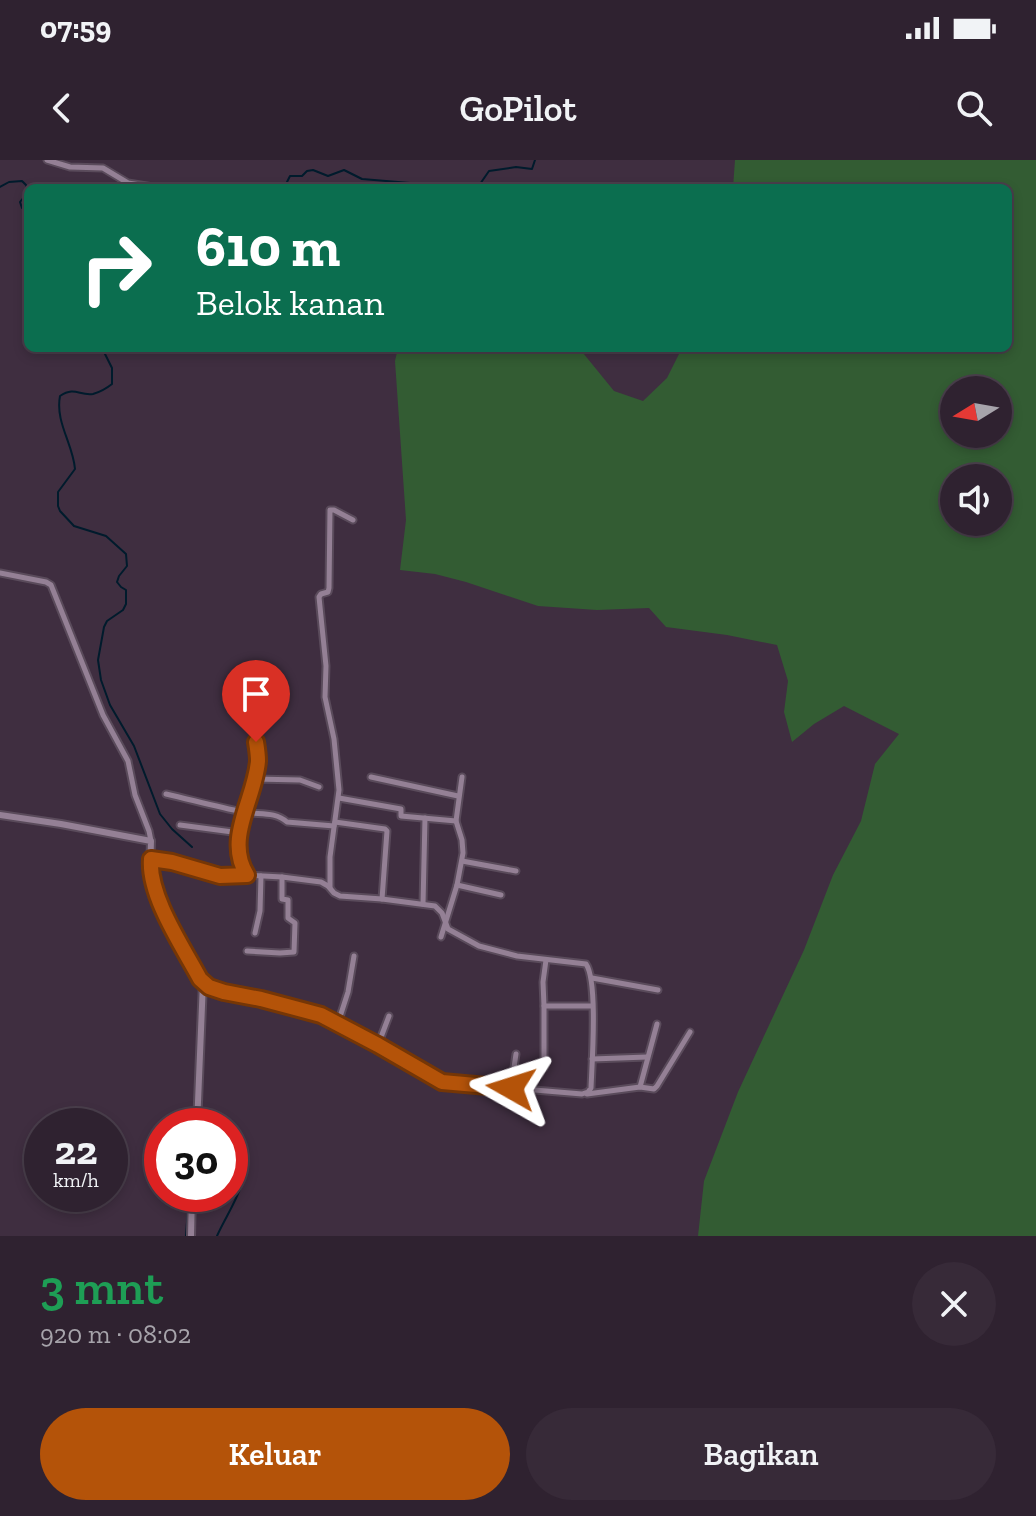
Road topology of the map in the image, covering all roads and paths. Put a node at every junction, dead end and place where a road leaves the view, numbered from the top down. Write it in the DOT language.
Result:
graph roads {
  1 [pos="47,160"];
  2 [pos="134,184"];
  3 [pos="353,520"];
  4 [pos="0,573"];
  5 [pos="255,686"];
  6 [pos="371,777"];
  7 [pos="462,777"];
  8 [pos="255,779"];
  9 [pos="319,787"];
  10 [pos="166,794"];
  11 [pos="458,796"];
  12 [pos="339,798"];
  13 [pos="246,813"];
  14 [pos="0,815"];
  15 [pos="425,818"];
  16 [pos="456,821"];
  17 [pos="334,824"];
  18 [pos="180,825"];
  19 [pos="240,833"];
  20 [pos="151,841"];
  21 [pos="151,859"];
  22 [pos="462,861"];
  23 [pos="516,871"];
  24 [pos="247,875"];
  25 [pos="261,876"];
  26 [pos="282,877"];
  27 [pos="457,885"];
  28 [pos="330,888"];
  29 [pos="501,895"];
  30 [pos="382,899"];
  31 [pos="423,904"];
  32 [pos="445,921"];
  33 [pos="255,933"];
  34 [pos="441,937"];
  35 [pos="247,951"];
  36 [pos="354,956"];
  37 [pos="546,960"];
  38 [pos="592,978"];
  39 [pos="203,982"];
  40 [pos="658,990"];
  41 [pos="544,1006"];
  42 [pos="592,1006"];
  43 [pos="389,1016"];
  44 [pos="338,1023"];
  45 [pos="657,1024"];
  46 [pos="690,1032"];
  47 [pos="378,1045"];
  48 [pos="516,1054"];
  49 [pos="647,1057"];
  50 [pos="592,1059"];
  51 [pos="544,1068"];
  52 [pos="640,1087"];
  53 [pos="511,1088"];
  54 [pos="582,1094"];
  55 [pos="198,1108"];
  56 [pos="192,1212"];
  57 [pos="191,1236"];
  1 -- 2 [label="street"];
  3 -- 12 [label="street"];
  4 -- 20 [label="street"];
  5 -- 8 [label="street"];
  6 -- 11 [label="street"];
  7 -- 11 [label="street"];
  8 -- 9 [label="street"];
  8 -- 13 [label="street"];
  10 -- 13 [label="street"];
  11 -- 16 [label="street"];
  12 -- 15 [label="street"];
  12 -- 17 [label="street"];
  13 -- 17 [label="street"];
  13 -- 19 [label="street"];
  14 -- 20 [label="street"];
  15 -- 16 [label="street"];
  15 -- 31 [label="street"];
  16 -- 22 [label="street"];
  17 -- 28 [label="street"];
  17 -- 30 [label="street"];
  18 -- 19 [label="street"];
  19 -- 24 [label="street"];
  20 -- 21 [label="street"];
  21 -- 24 [label="street"];
  21 -- 39 [label="street"];
  22 -- 23 [label="street"];
  22 -- 27 [label="street"];
  24 -- 25 [label="street"];
  25 -- 26 [label="street"];
  25 -- 33 [label="street"];
  26 -- 28 [label="street"];
  26 -- 35 [label="street"];
  27 -- 29 [label="street"];
  27 -- 32 [label="street"];
  28 -- 30 [label="street"];
  30 -- 31 [label="street"];
  31 -- 32 [label="street"];
  32 -- 34 [label="street"];
  32 -- 37 [label="street"];
  36 -- 44 [label="street"];
  37 -- 38 [label="street"];
  37 -- 41 [label="street"];
  38 -- 40 [label="street"];
  38 -- 42 [label="street"];
  39 -- 44 [label="street"];
  39 -- 55 [label="street"];
  41 -- 42 [label="street"];
  41 -- 51 [label="street"];
  42 -- 50 [label="street"];
  43 -- 47 [label="street"];
  44 -- 47 [label="street"];
  45 -- 49 [label="street"];
  46 -- 52 [label="street"];
  47 -- 53 [label="street"];
  48 -- 53 [label="street"];
  49 -- 50 [label="street"];
  49 -- 52 [label="street"];
  50 -- 54 [label="street"];
  52 -- 54 [label="street"];
  53 -- 54 [label="street"];
  56 -- 57 [label="street"];
}
